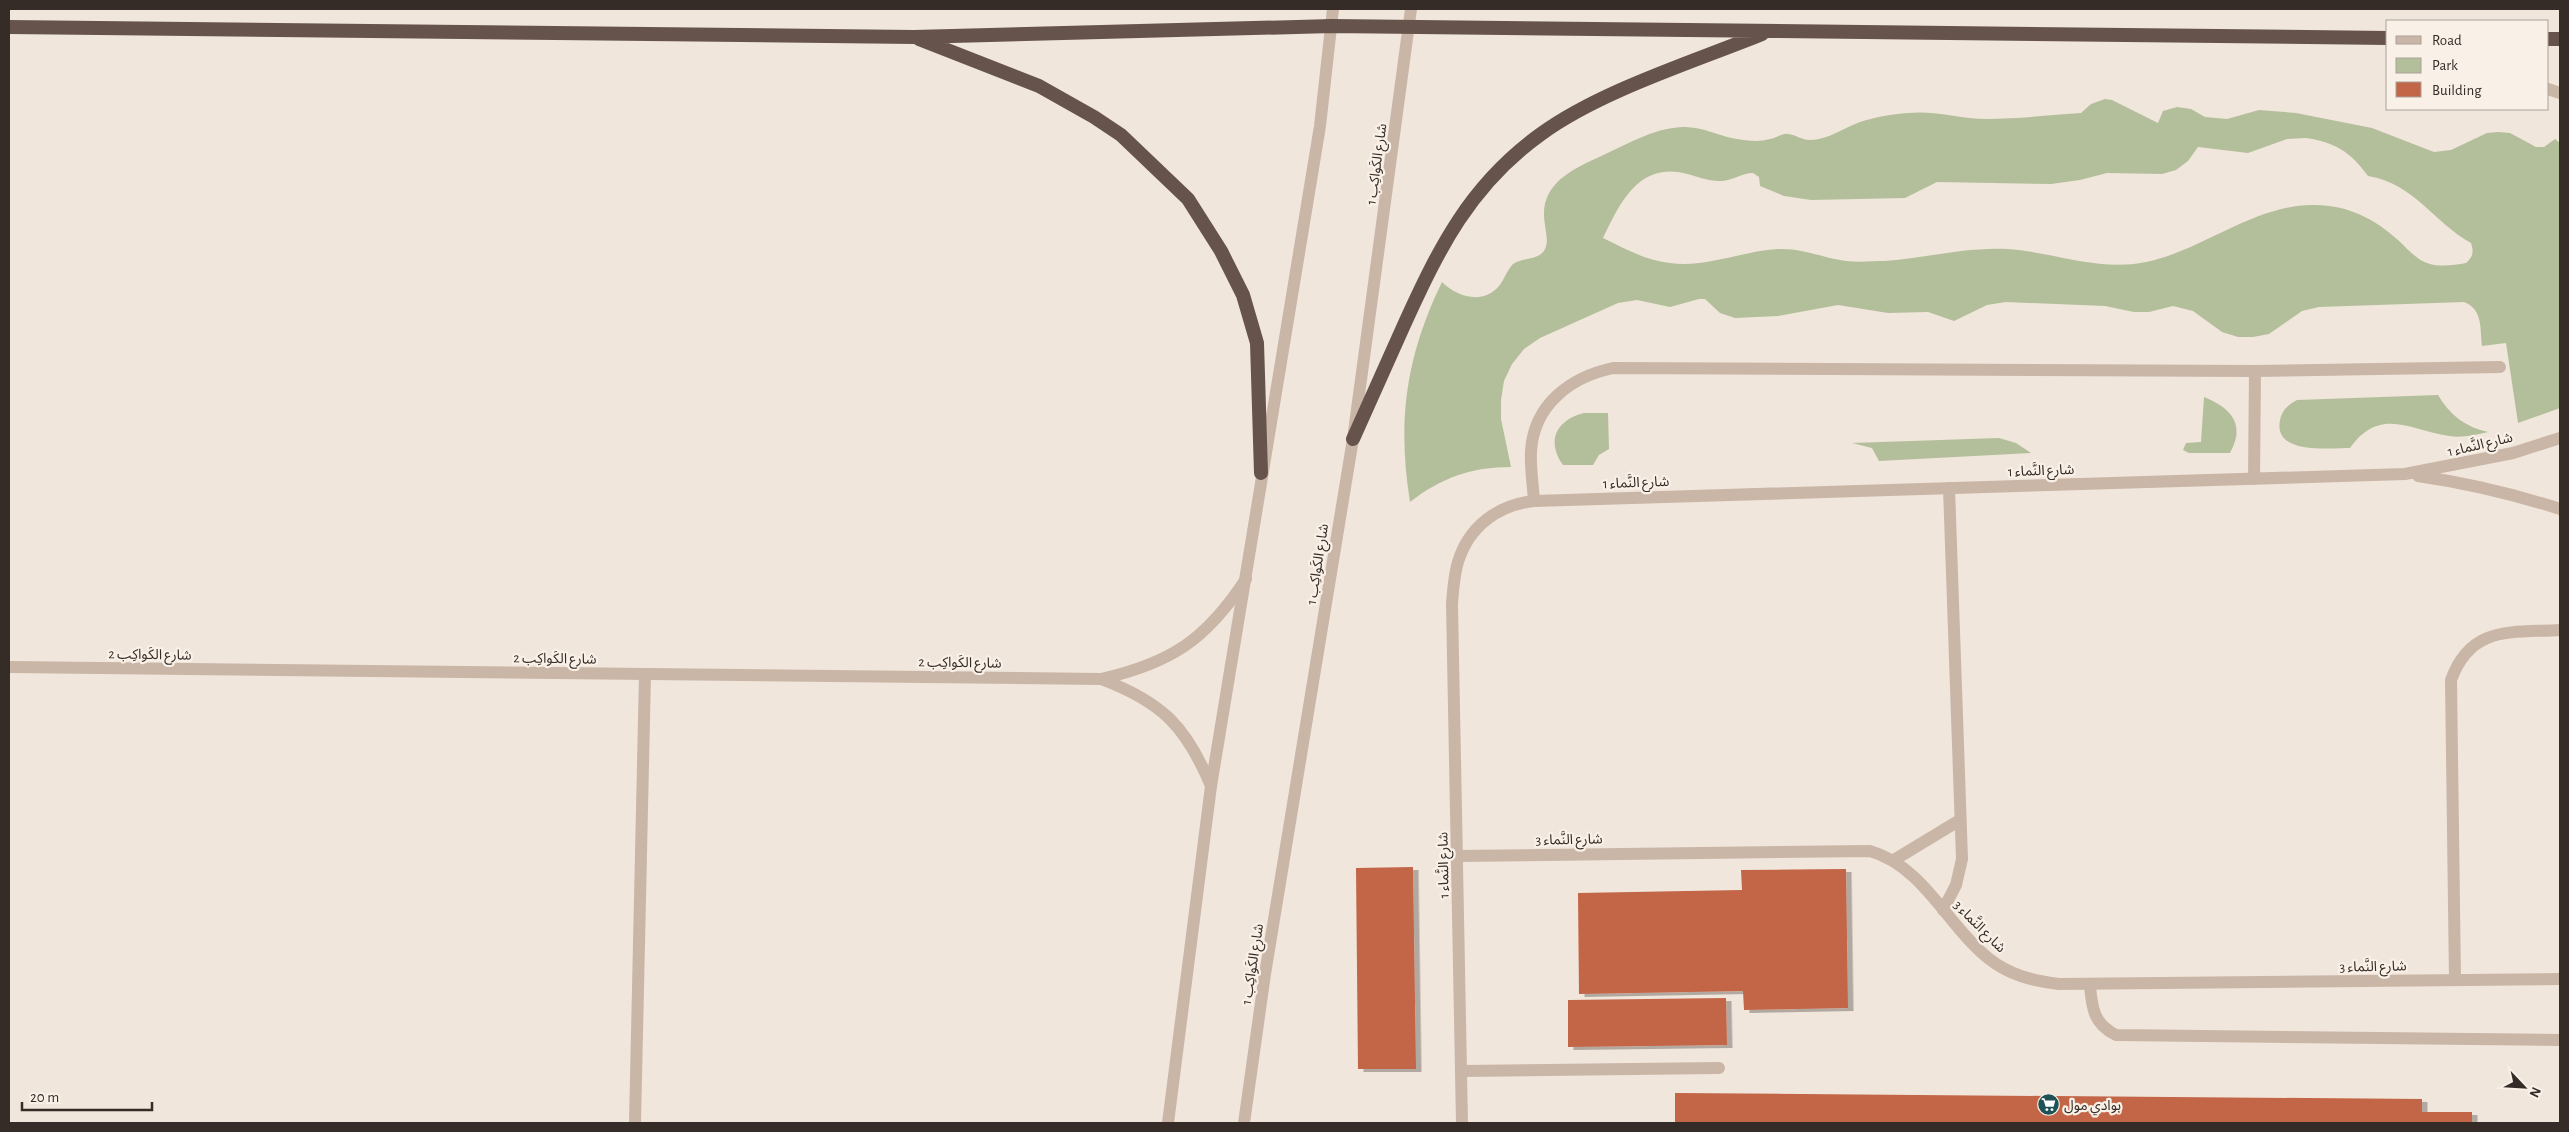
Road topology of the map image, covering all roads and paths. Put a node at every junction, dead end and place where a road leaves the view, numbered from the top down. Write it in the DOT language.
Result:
graph roads {
  1 [pos="1333,9"];
  2 [pos="1411,9"];
  3 [pos="1332,26"];
  4 [pos="1410,26"];
  5 [pos="9,27"];
  6 [pos="1767,32"];
  7 [pos="914,37"];
  8 [pos="2386,38"];
  9 [pos="2500,367"];
  10 [pos="2255,370"];
  11 [pos="2560,438"];
  12 [pos="1352,439"];
  13 [pos="1261,473"];
  14 [pos="2405,474"];
  15 [pos="2254,478"];
  16 [pos="1949,488"];
  17 [pos="1534,500"];
  18 [pos="2560,509"];
  19 [pos="1247,577"];
  20 [pos="2560,630"];
  21 [pos="9,667"];
  22 [pos="645,674"];
  23 [pos="1101,679"];
  24 [pos="1210,786"];
  25 [pos="1960,820"];
  26 [pos="1457,856"];
  27 [pos="1894,860"];
  28 [pos="1942,910"];
  29 [pos="2560,979"];
  30 [pos="2455,980"];
  31 [pos="2090,986"];
  32 [pos="2560,1040"];
  33 [pos="1720,1068"];
  34 [pos="1462,1071"];
  35 [pos="635,1123"];
  36 [pos="1168,1123"];
  37 [pos="1244,1123"];
  38 [pos="1462,1123"];
  1 -- 3 [label="street"];
  2 -- 4 [label="street, شارع الكَواكِب 1"];
  3 -- 4 [label="highway"];
  3 -- 7 [label="highway"];
  3 -- 13 [label="street"];
  4 -- 6 [label="highway"];
  4 -- 12 [label="street, شارع الكَواكِب 1"];
  5 -- 7 [label="highway"];
  6 -- 8 [label="highway"];
  6 -- 12 [label="highway"];
  7 -- 13 [label="highway"];
  9 -- 10 [label="street"];
  10 -- 15 [label="street"];
  10 -- 17 [label="street"];
  11 -- 14 [label="street, شارع النَّماء 1"];
  12 -- 37 [label="street, شارع الكَواكِب 1"];
  13 -- 19 [label="street"];
  14 -- 15 [label="street, شارع النَّماء 1"];
  14 -- 18 [label="street, شارع النَّماء 1"];
  15 -- 16 [label="street, شارع النَّماء 1"];
  16 -- 17 [label="street, شارع النَّماء 1"];
  16 -- 25 [label="street"];
  17 -- 26 [label="street, شارع النَّماء 1"];
  19 -- 23 [label="street, شارع الكَواكِب 2"];
  19 -- 24 [label="street"];
  20 -- 30 [label="street"];
  21 -- 22 [label="street, شارع الكَواكِب 2"];
  22 -- 23 [label="street, شارع الكَواكِب 2"];
  22 -- 35 [label="street"];
  23 -- 24 [label="street, شارع الكَواكِب 2"];
  24 -- 36 [label="street"];
  25 -- 27 [label="street"];
  25 -- 28 [label="street"];
  26 -- 27 [label="street, شارع النَّماء 3"];
  26 -- 34 [label="street, شارع النَّماء 1"];
  27 -- 28 [label="street, شارع النَّماء 3"];
  28 -- 31 [label="street, شارع النَّماء 3"];
  29 -- 30 [label="street, شارع النَّماء 3"];
  30 -- 31 [label="street, شارع النَّماء 3"];
  31 -- 32 [label="street"];
  33 -- 34 [label="street"];
  34 -- 38 [label="street, شارع النَّماء 1"];
}
